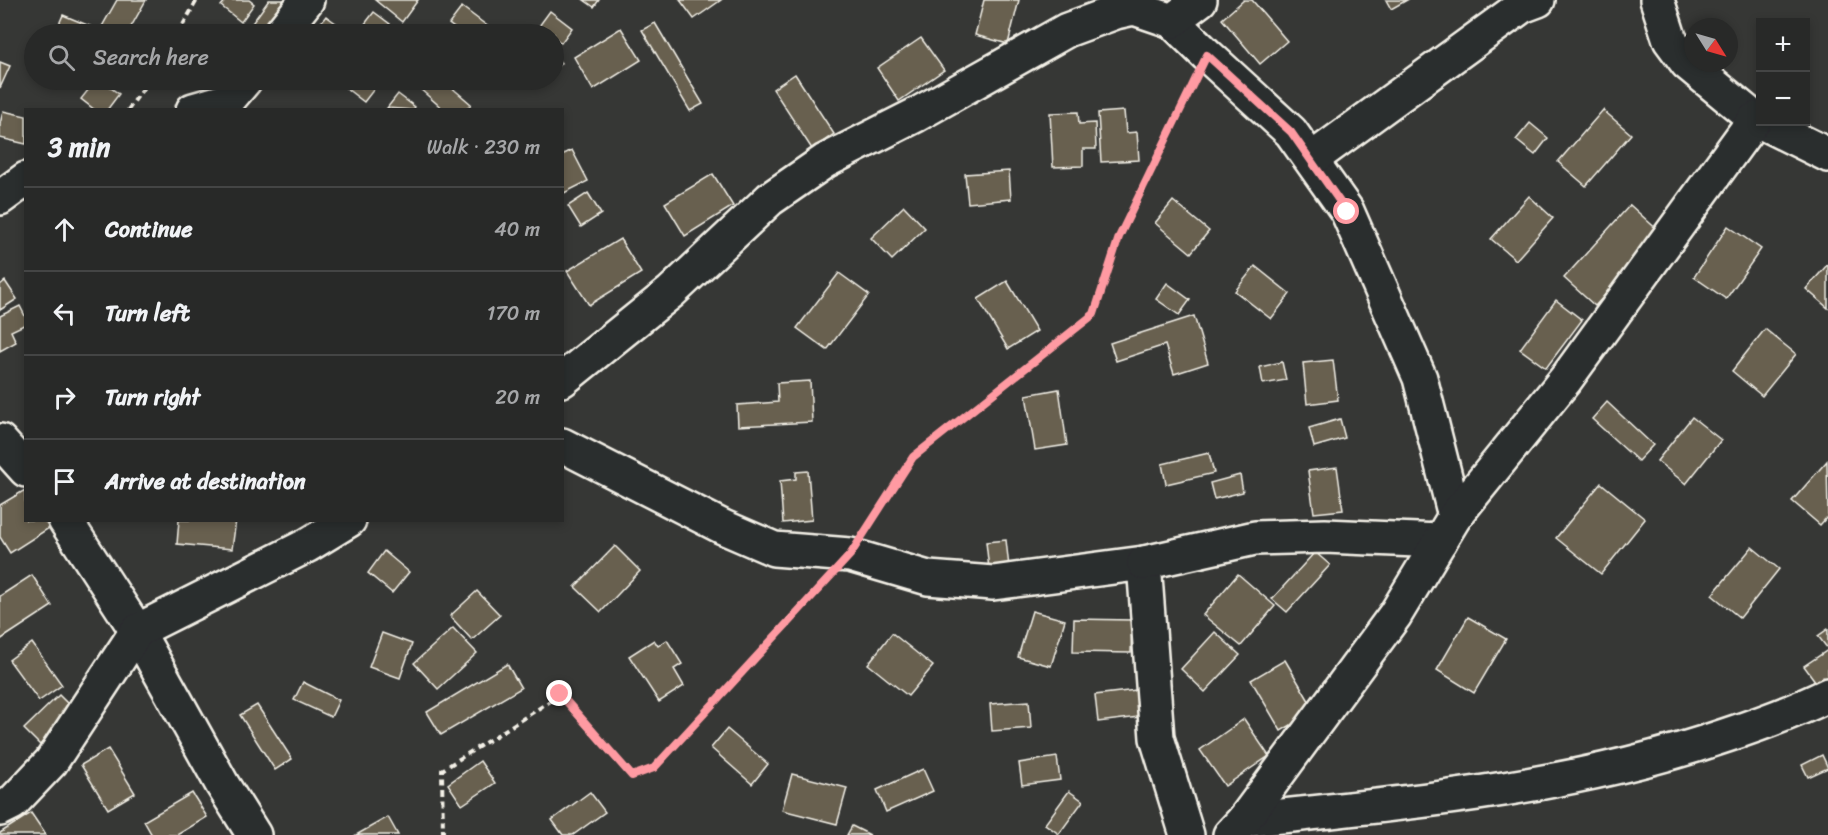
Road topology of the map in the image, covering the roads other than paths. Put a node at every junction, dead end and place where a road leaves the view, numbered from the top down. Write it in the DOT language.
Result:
graph roads {
  1 [pos="307,0"];
  2 [pos="1200,0"];
  3 [pos="1538,0"];
  4 [pos="1657,0"];
  5 [pos="1172,21"];
  6 [pos="288,24"];
  7 [pos="236,90"];
  8 [pos="200,108"];
  9 [pos="1755,119"];
  10 [pos="1828,155"];
  11 [pos="1312,159"];
  12 [pos="24,180"];
  13 [pos="0,198"];
  14 [pos="564,378"];
  15 [pos="0,441"];
  16 [pos="564,446"];
  17 [pos="24,468"];
  18 [pos="66,522"];
  19 [pos="346,522"];
  20 [pos="1448,529"];
  21 [pos="1144,563"];
  22 [pos="137,632"];
  23 [pos="1828,695"];
  24 [pos="0,809"];
  25 [pos="1237,827"];
  26 [pos="254,835"];
  27 [pos="1187,835"];
  1 -- 6 [label="street"];
  2 -- 5 [label="street"];
  3 -- 11 [label="street"];
  4 -- 9 [label="street"];
  5 -- 11 [label="street"];
  5 -- 14 [label="street"];
  7 -- 8 [label="street"];
  9 -- 10 [label="street"];
  9 -- 20 [label="street"];
  11 -- 20 [label="street"];
  12 -- 13 [label="street"];
  15 -- 17 [label="street"];
  16 -- 21 [label="street"];
  18 -- 22 [label="street"];
  19 -- 22 [label="street"];
  20 -- 21 [label="street"];
  20 -- 25 [label="street"];
  21 -- 27 [label="street"];
  22 -- 24 [label="street"];
  22 -- 26 [label="street"];
  23 -- 25 [label="street"];
}
